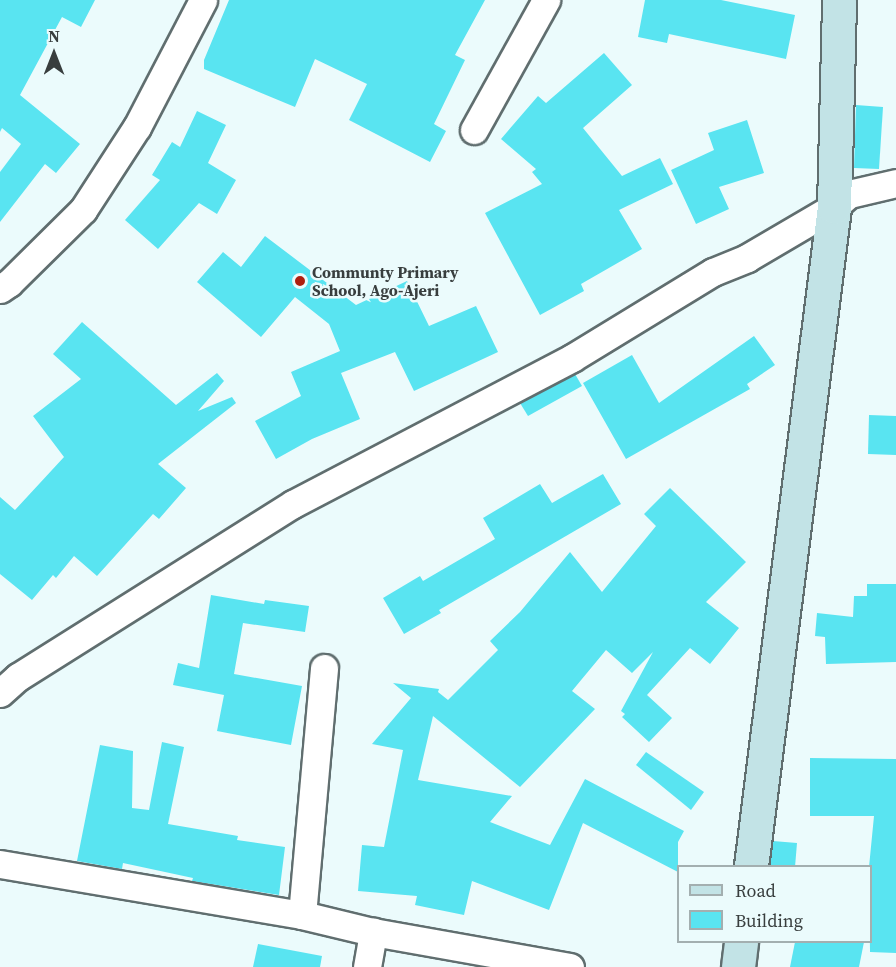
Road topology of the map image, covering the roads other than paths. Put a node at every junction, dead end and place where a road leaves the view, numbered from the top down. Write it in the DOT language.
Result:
graph roads {
  1 [pos="203,0"];
  2 [pos="546,0"];
  3 [pos="839,0"];
  4 [pos="474,130"];
  5 [pos="896,183"];
  6 [pos="834,207"];
  7 [pos="0,289"];
  8 [pos="324,668"];
  9 [pos="0,693"];
  10 [pos="0,864"];
  11 [pos="751,865"];
  12 [pos="302,915"];
  13 [pos="373,932"];
  14 [pos="741,943"];
  15 [pos="367,967"];
  16 [pos="570,967"];
  17 [pos="738,967"];
  1 -- 7 [label="street"];
  2 -- 4 [label="street"];
  3 -- 6 [label="main road"];
  5 -- 6 [label="street"];
  6 -- 9 [label="street"];
  6 -- 11 [label="main road"];
  8 -- 12 [label="street"];
  10 -- 12 [label="street"];
  12 -- 13 [label="street"];
  13 -- 15 [label="street"];
  13 -- 16 [label="street"];
  14 -- 17 [label="main road"];
}
